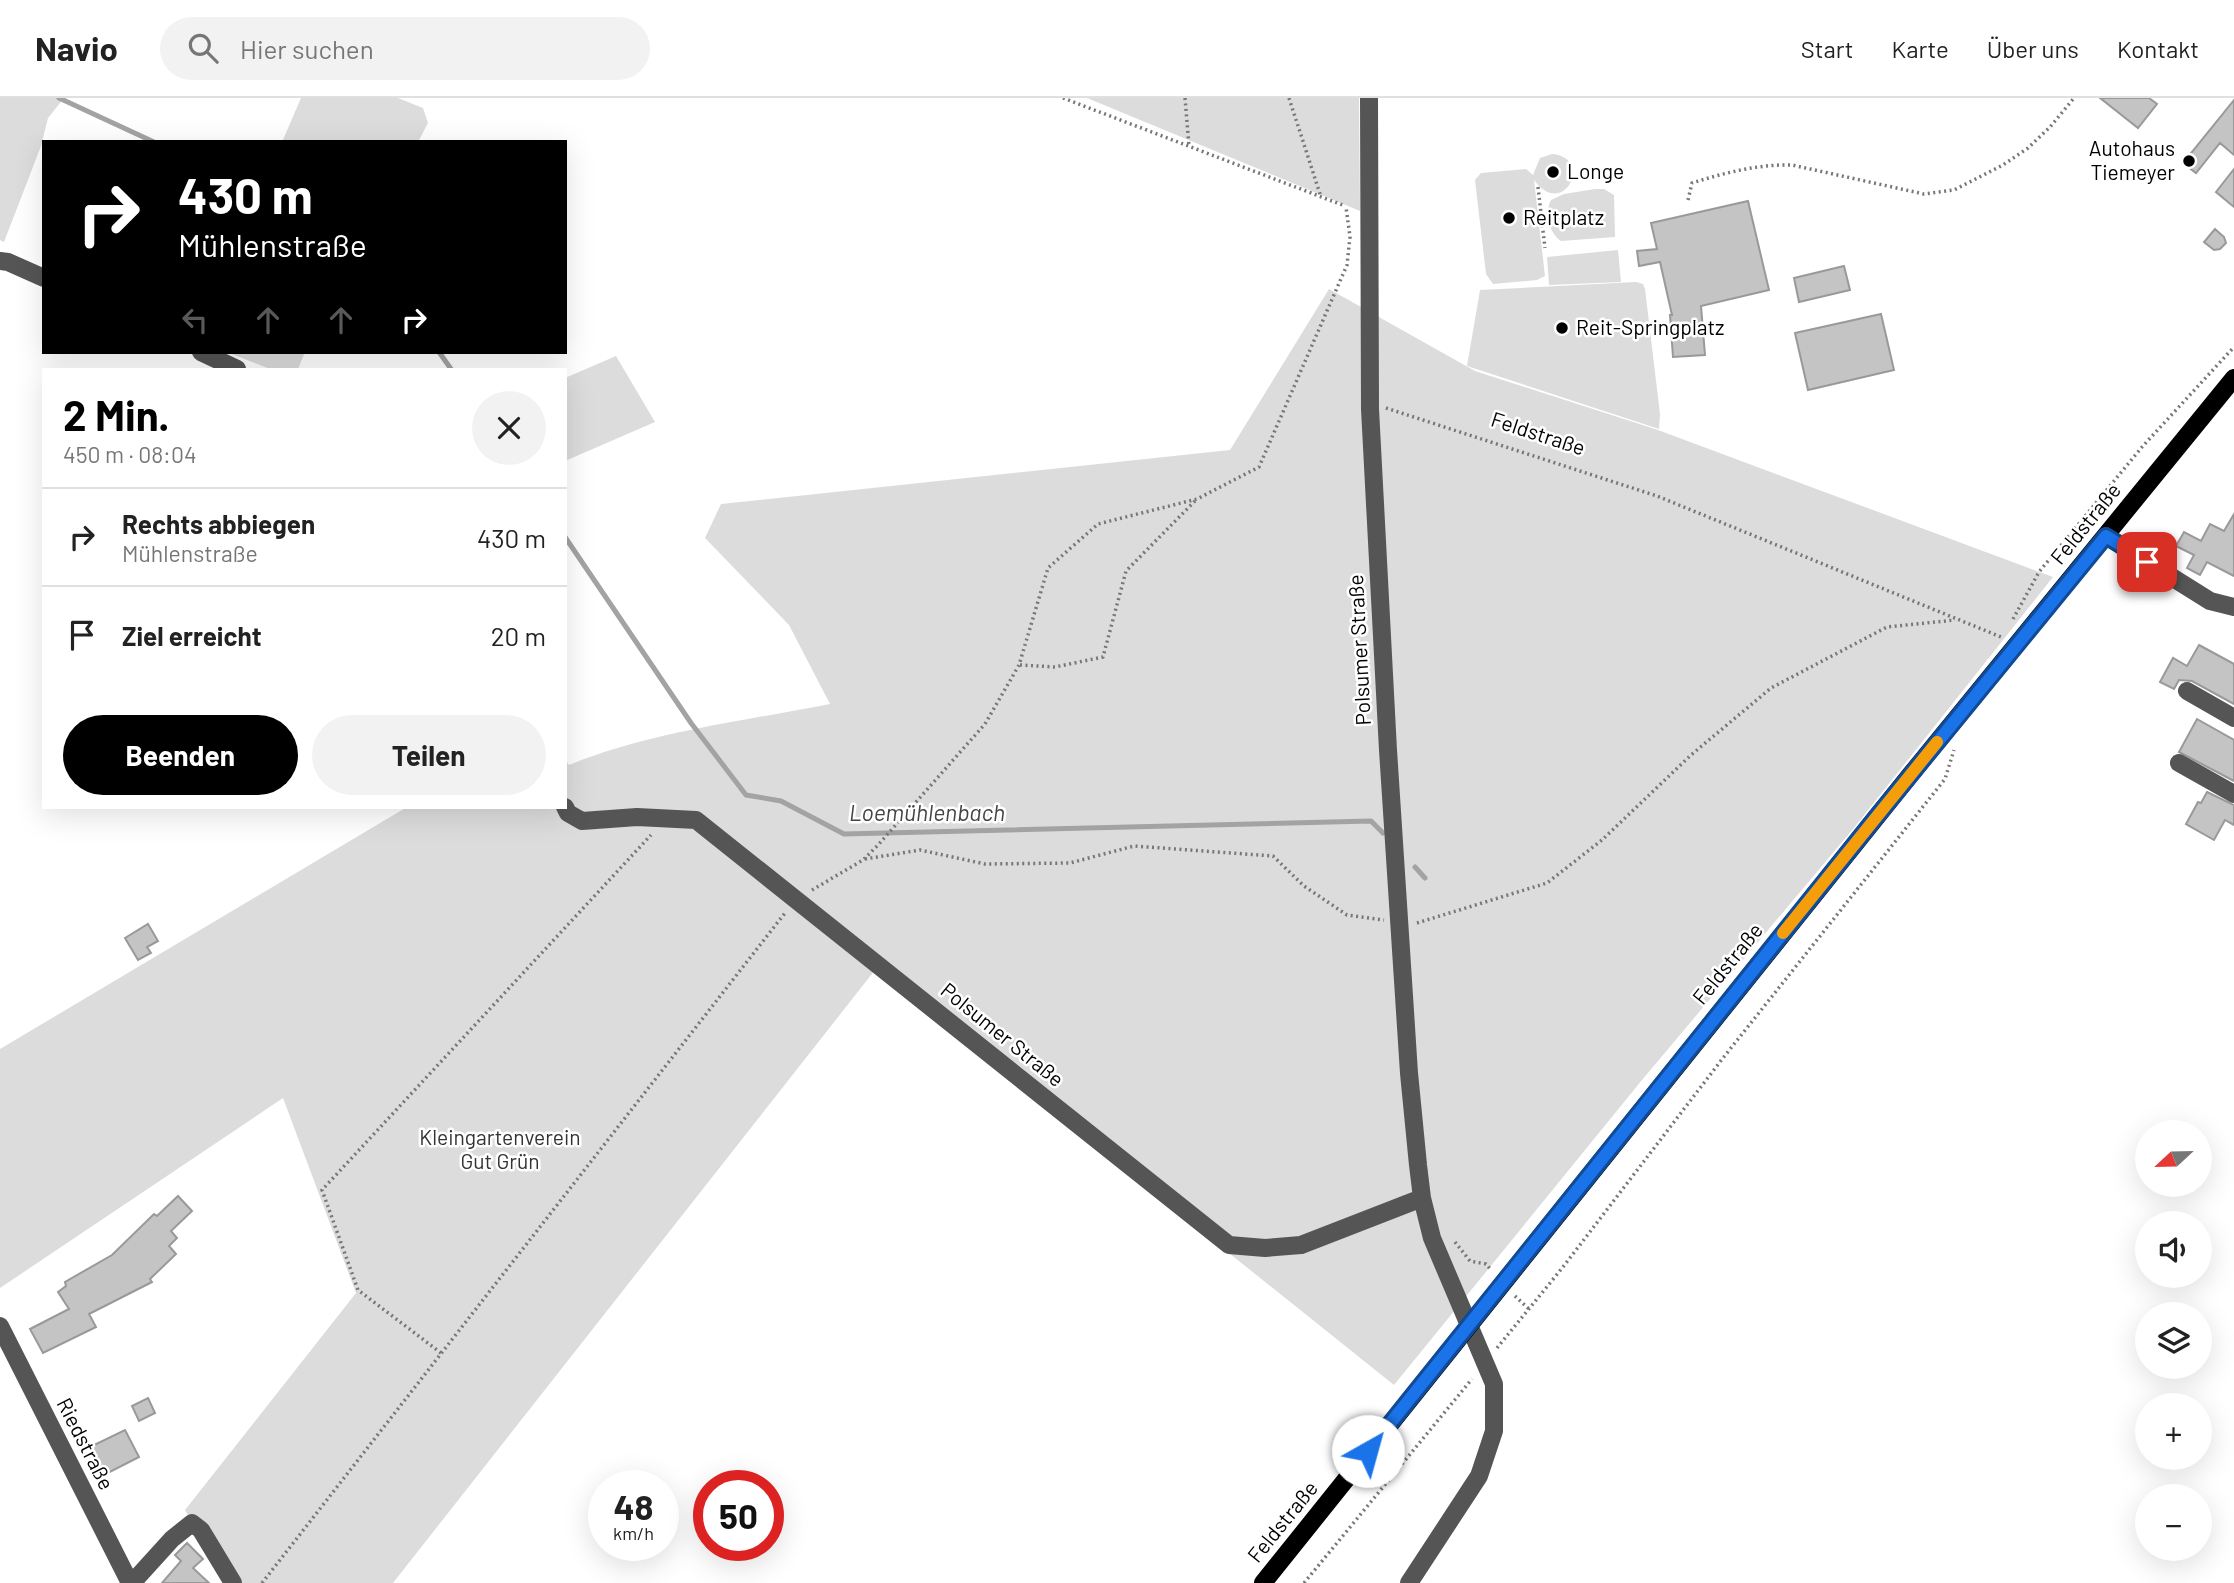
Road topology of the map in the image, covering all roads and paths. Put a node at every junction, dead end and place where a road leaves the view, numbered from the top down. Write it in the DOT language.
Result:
graph roads {
  1 [pos="1063,98"];
  2 [pos="1185,98"];
  3 [pos="1289,98"];
  4 [pos="1369,98"];
  5 [pos="2074,98"];
  6 [pos="1189,146"];
  7 [pos="1538,187"];
  8 [pos="1321,197"];
  9 [pos="1688,200"];
  10 [pos="1346,207"];
  11 [pos="1369,218"];
  12 [pos="1545,248"];
  13 [pos="0,261"];
  14 [pos="42,277"];
  15 [pos="205,354"];
  16 [pos="235,368"];
  17 [pos="2234,378"];
  18 [pos="1378,409"];
  19 [pos="1387,421"];
  20 [pos="1197,499"];
  21 [pos="2106,536"];
  22 [pos="2234,607"];
  23 [pos="1957,620"];
  24 [pos="2002,638"];
  25 [pos="1018,665"];
  26 [pos="2187,691"];
  27 [pos="2234,718"];
  28 [pos="2179,763"];
  29 [pos="2234,794"];
  30 [pos="566,809"];
  31 [pos="667,818"];
  32 [pos="863,860"];
  33 [pos="796,899"];
  34 [pos="1408,923"];
  35 [pos="1423,1198"];
  36 [pos="1450,1234"];
  37 [pos="1503,1284"];
  38 [pos="1470,1325"];
  39 [pos="0,1326"];
  40 [pos="441,1353"];
  41 [pos="1485,1363"];
  42 [pos="131,1583"];
  43 [pos="233,1583"];
  44 [pos="262,1583"];
  45 [pos="1263,1583"];
  46 [pos="1304,1583"];
  47 [pos="1409,1583"];
  1 -- 6 [label="path"];
  2 -- 6 [label="path"];
  3 -- 8 [label="path"];
  4 -- 11 [label="street, Polsumer Straße"];
  5 -- 9 [label="path"];
  6 -- 8 [label="path"];
  7 -- 12 [label="path"];
  8 -- 10 [label="path"];
  10 -- 11 [label="path"];
  10 -- 20 [label="path"];
  11 -- 18 [label="street, Polsumer Straße"];
  13 -- 14 [label="street"];
  15 -- 16 [label="street"];
  17 -- 21 [label="main road, Feldstraße"];
  18 -- 19 [label="path"];
  18 -- 23 [label="path, Feldstraße"];
  18 -- 34 [label="street, Polsumer Straße"];
  20 -- 25 [label="path"];
  20 -- 25 [label="path"];
  21 -- 22 [label="street"];
  21 -- 37 [label="main road, Feldstraße"];
  23 -- 24 [label="path, Feldstraße"];
  23 -- 34 [label="path"];
  25 -- 32 [label="path"];
  26 -- 27 [label="street"];
  28 -- 29 [label="street"];
  30 -- 31 [label="street, Polsumer Straße"];
  31 -- 33 [label="street, Polsumer Straße"];
  31 -- 40 [label="path"];
  32 -- 33 [label="path"];
  32 -- 34 [label="path"];
  33 -- 35 [label="street, Polsumer Straße"];
  33 -- 40 [label="path"];
  34 -- 35 [label="street, Polsumer Straße"];
  35 -- 38 [label="street, Polsumer Straße"];
  36 -- 37 [label="path"];
  37 -- 38 [label="main road, Feldstraße"];
  37 -- 41 [label="path"];
  38 -- 41 [label="street, Polsumer Straße"];
  38 -- 45 [label="main road, Feldstraße"];
  39 -- 42 [label="street, Riedstraße"];
  40 -- 44 [label="path"];
  41 -- 46 [label="path"];
  41 -- 47 [label="street, Polsumer Straße"];
  42 -- 43 [label="street"];
}
